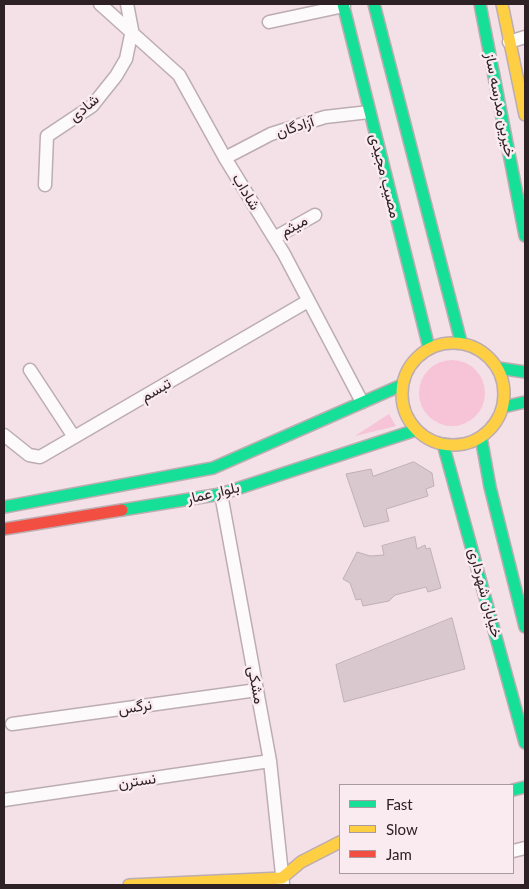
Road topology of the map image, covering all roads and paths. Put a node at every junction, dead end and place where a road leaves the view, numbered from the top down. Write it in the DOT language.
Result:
graph roads {
  1 [pos="100,4"];
  2 [pos="127,4"];
  3 [pos="374,4"];
  4 [pos="480,4"];
  5 [pos="502,4"];
  6 [pos="343,5"];
  7 [pos="269,22"];
  8 [pos="132,30"];
  9 [pos="525,37"];
  10 [pos="509,42"];
  11 [pos="369,112"];
  12 [pos="525,115"];
  13 [pos="225,158"];
  14 [pos="45,185"];
  15 [pos="314,215"];
  16 [pos="525,236"];
  17 [pos="274,238"];
  18 [pos="308,301"];
  19 [pos="461,342"];
  20 [pos="429,348"];
  21 [pos="498,368"];
  22 [pos="30,370"];
  23 [pos="525,372"];
  24 [pos="402,385"];
  25 [pos="362,402"];
  26 [pos="525,402"];
  27 [pos="503,407"];
  28 [pos="416,430"];
  29 [pos="4,435"];
  30 [pos="481,437"];
  31 [pos="74,438"];
  32 [pos="443,444"];
  33 [pos="221,494"];
  34 [pos="4,507"];
  35 [pos="4,529"];
  36 [pos="520,582"];
  37 [pos="525,627"];
  38 [pos="257,690"];
  39 [pos="12,724"];
  40 [pos="525,743"];
  41 [pos="270,761"];
  42 [pos="4,800"];
  43 [pos="339,843"];
  44 [pos="283,882"];
  45 [pos="129,885"];
  1 -- 8 [label="street, شاداب"];
  2 -- 8 [label="street"];
  3 -- 19 [label="main road, مصیب مجیدی"];
  4 -- 16 [label="main road, خیرین مدرسه ساز"];
  5 -- 10 [label="main road, خیرین مدرسه ساز"];
  6 -- 7 [label="street"];
  6 -- 11 [label="main road, مصیب مجیدی"];
  8 -- 13 [label="street, شاداب"];
  8 -- 14 [label="street, شادی"];
  9 -- 10 [label="street"];
  10 -- 12 [label="main road, خیرین مدرسه ساز"];
  11 -- 13 [label="street, آزادگان"];
  11 -- 20 [label="main road, مصیب مجیدی"];
  13 -- 17 [label="street, شاداب"];
  15 -- 17 [label="street, میثم"];
  17 -- 18 [label="street, شاداب"];
  18 -- 25 [label="street, شاداب"];
  18 -- 31 [label="street, تبسم"];
  19 -- 20 [label="main road"];
  19 -- 21 [label="main road"];
  20 -- 24 [label="main road"];
  21 -- 23 [label="main road"];
  21 -- 27 [label="main road"];
  22 -- 31 [label="street"];
  24 -- 25 [label="main road, بلوار عمار"];
  24 -- 28 [label="main road"];
  25 -- 34 [label="main road, بلوار عمار"];
  26 -- 27 [label="main road"];
  27 -- 30 [label="main road"];
  28 -- 32 [label="main road"];
  28 -- 33 [label="main road, بلوار عمار"];
  29 -- 31 [label="street, تبسم"];
  30 -- 32 [label="main road"];
  30 -- 36 [label="main road, خیابان شهرداری"];
  32 -- 40 [label="main road, خیابان شهرداری"];
  33 -- 35 [label="main road, بلوار عمار"];
  33 -- 38 [label="street, مشکی"];
  36 -- 37 [label="main road, خیابان شهرداری"];
  38 -- 39 [label="street, نرگس"];
  38 -- 41 [label="street, مشکی"];
  41 -- 42 [label="street, نسترن"];
  41 -- 44 [label="street, مشکی"];
  43 -- 44 [label="main road"];
  44 -- 45 [label="main road"];
}
